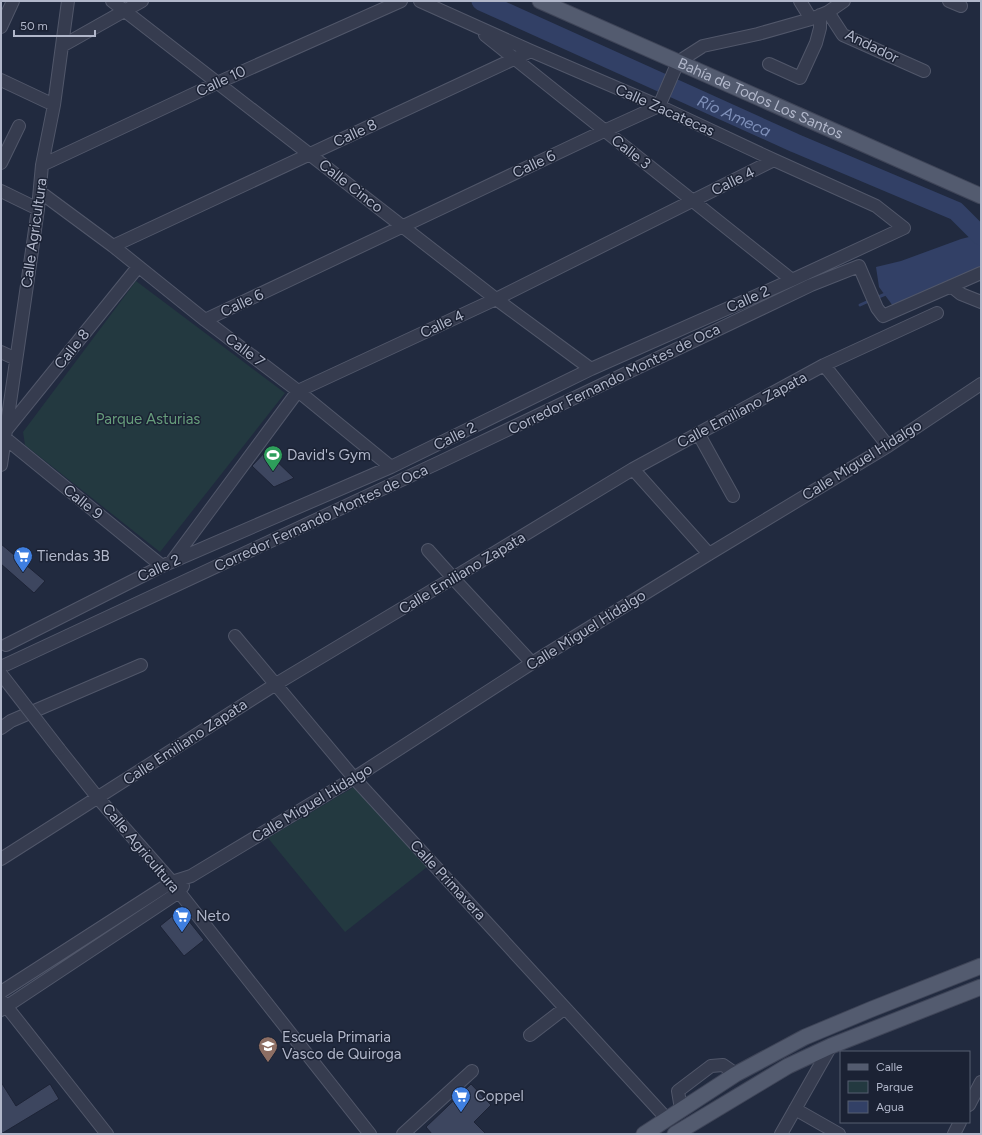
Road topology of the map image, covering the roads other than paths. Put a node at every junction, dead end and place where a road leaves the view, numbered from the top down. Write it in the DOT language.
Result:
graph roads {
  1 [pos="13,1"];
  2 [pos="68,1"];
  3 [pos="112,1"];
  4 [pos="142,1"];
  5 [pos="401,1"];
  6 [pos="420,1"];
  7 [pos="540,1"];
  8 [pos="800,1"];
  9 [pos="844,1"];
  10 [pos="949,1"];
  11 [pos="961,6"];
  12 [pos="125,11"];
  13 [pos="820,15"];
  14 [pos="471,24"];
  15 [pos="1,27"];
  16 [pos="62,46"];
  17 [pos="532,51"];
  18 [pos="515,59"];
  19 [pos="769,64"];
  20 [pos="676,67"];
  21 [pos="924,70"];
  22 [pos="1,80"];
  23 [pos="217,83"];
  24 [pos="54,105"];
  25 [pos="659,106"];
  26 [pos="18,126"];
  27 [pos="604,131"];
  28 [pos="310,154"];
  29 [pos="774,160"];
  30 [pos="1,163"];
  31 [pos="42,165"];
  32 [pos="1,191"];
  33 [pos="40,192"];
  34 [pos="981,196"];
  35 [pos="693,201"];
  36 [pos="38,209"];
  37 [pos="403,226"];
  38 [pos="904,228"];
  39 [pos="113,246"];
  40 [pos="138,267"];
  41 [pos="808,272"];
  42 [pos="981,273"];
  43 [pos="827,279"];
  44 [pos="792,280"];
  45 [pos="952,286"];
  46 [pos="496,299"];
  47 [pos="981,302"];
  48 [pos="937,313"];
  49 [pos="206,320"];
  50 [pos="1,352"];
  51 [pos="16,359"];
  52 [pos="824,365"];
  53 [pos="590,369"];
  54 [pos="981,384"];
  55 [pos="298,391"];
  56 [pos="698,433"];
  57 [pos="5,434"];
  58 [pos="888,446"];
  59 [pos="1,465"];
  60 [pos="391,467"];
  61 [pos="633,469"];
  62 [pos="733,496"];
  63 [pos="428,550"];
  64 [pos="709,554"];
  65 [pos="167,564"];
  66 [pos="452,578"];
  67 [pos="235,636"];
  68 [pos="6,645"];
  69 [pos="532,663"];
  70 [pos="141,665"];
  71 [pos="1,668"];
  72 [pos="1,674"];
  73 [pos="276,684"];
  74 [pos="4,725"];
  75 [pos="354,778"];
  76 [pos="98,798"];
  77 [pos="1,859"];
  78 [pos="191,876"];
  79 [pos="172,882"];
  80 [pos="179,892"];
  81 [pos="981,966"];
  82 [pos="981,987"];
  83 [pos="1,992"];
  84 [pos="3,1005"];
  85 [pos="565,1008"];
  86 [pos="872,1009"];
  87 [pos="880,1026"];
  88 [pos="530,1035"];
  89 [pos="831,1046"];
  90 [pos="472,1071"];
  91 [pos="736,1074"];
  92 [pos="981,1082"];
  93 [pos="970,1103"];
  94 [pos="681,1109"];
  95 [pos="795,1109"];
  96 [pos="667,1119"];
  97 [pos="960,1123"];
  98 [pos="107,1134"];
  99 [pos="370,1134"];
  100 [pos="403,1134"];
  101 [pos="644,1134"];
  102 [pos="674,1134"];
  103 [pos="781,1134"];
  104 [pos="839,1134"];
  105 [pos="954,1134"];
  1 -- 15 [label="street"];
  2 -- 16 [label="street, Calle Agricultura"];
  3 -- 12 [label="street, Calle Cinco"];
  4 -- 12 [label="street"];
  5 -- 23 [label="street, Calle 10"];
  6 -- 14 [label="street, Calle Zacatecas"];
  7 -- 20 [label="main road, Bahía de Todos Los Santos"];
  8 -- 13 [label="street, Andador"];
  9 -- 13 [label="street"];
  10 -- 11 [label="street"];
  12 -- 16 [label="street"];
  12 -- 23 [label="street, Calle Cinco"];
  13 -- 19 [label="street"];
  13 -- 20 [label="street"];
  13 -- 21 [label="street, Andador"];
  14 -- 17 [label="street, Calle Zacatecas"];
  14 -- 18 [label="street, Calle 3"];
  16 -- 24 [label="street, Calle Agricultura"];
  17 -- 18 [label="street, Calle 8"];
  17 -- 25 [label="street, Calle Zacatecas"];
  18 -- 27 [label="street, Calle 3"];
  18 -- 28 [label="street, Calle 8"];
  20 -- 25 [label="street"];
  20 -- 34 [label="main road, Bahía de Todos Los Santos"];
  22 -- 24 [label="street"];
  23 -- 28 [label="street, Calle Cinco"];
  23 -- 31 [label="street, Calle 10"];
  24 -- 31 [label="street, Calle Agricultura"];
  25 -- 27 [label="street, Calle 6"];
  25 -- 29 [label="street, Calle Zacatecas"];
  26 -- 30 [label="street"];
  27 -- 35 [label="street, Calle 3"];
  27 -- 37 [label="street, Calle 6"];
  28 -- 37 [label="street, Calle Cinco"];
  28 -- 39 [label="street, Calle 8"];
  29 -- 35 [label="street, Calle 4"];
  29 -- 38 [label="street, Calle Zacatecas"];
  31 -- 33 [label="street, Calle Agricultura"];
  32 -- 36 [label="street"];
  33 -- 36 [label="street, Calle Agricultura"];
  33 -- 39 [label="street, Calle 7"];
  35 -- 44 [label="street, Calle 3"];
  35 -- 46 [label="street, Calle 4"];
  36 -- 51 [label="street, Calle Agricultura"];
  37 -- 46 [label="street, Calle Cinco"];
  37 -- 49 [label="street, Calle 6"];
  38 -- 41 [label="street, Calle 2"];
  39 -- 40 [label="street, Calle 7"];
  40 -- 49 [label="street, Calle 7"];
  40 -- 57 [label="street, Calle 8"];
  41 -- 43 [label="street"];
  41 -- 44 [label="street, Calle 2"];
  42 -- 45 [label="street"];
  43 -- 45 [label="street, Corredor Fernando Montes de Oca"];
  43 -- 71 [label="street, Corredor Fernando Montes de Oca"];
  44 -- 53 [label="street, Calle 2"];
  45 -- 47 [label="street"];
  46 -- 53 [label="street, Calle Cinco"];
  46 -- 55 [label="street, Calle 4"];
  48 -- 52 [label="street, Calle Emiliano Zapata"];
  49 -- 55 [label="street, Calle 7"];
  50 -- 51 [label="street"];
  51 -- 57 [label="street, Calle Agricultura"];
  52 -- 56 [label="street, Calle Emiliano Zapata"];
  52 -- 58 [label="street"];
  53 -- 60 [label="street, Calle 2"];
  54 -- 58 [label="street, Calle Miguel Hidalgo"];
  55 -- 60 [label="street, Calle 7"];
  55 -- 65 [label="street, Calle 4"];
  56 -- 61 [label="street, Calle Emiliano Zapata"];
  56 -- 62 [label="street"];
  57 -- 59 [label="street, Calle Agricultura"];
  57 -- 65 [label="street, Calle 9"];
  58 -- 64 [label="street, Calle Miguel Hidalgo"];
  60 -- 65 [label="street, Calle 2"];
  61 -- 64 [label="street"];
  61 -- 66 [label="street, Calle Emiliano Zapata"];
  63 -- 66 [label="street"];
  64 -- 69 [label="street, Calle Miguel Hidalgo"];
  65 -- 68 [label="street, Calle 2"];
  66 -- 69 [label="street"];
  66 -- 73 [label="street, Calle Emiliano Zapata"];
  67 -- 73 [label="street, Calle Primavera"];
  69 -- 75 [label="street, Calle Miguel Hidalgo"];
  70 -- 74 [label="street"];
  72 -- 76 [label="street, Calle Agricultura, bridge"];
  73 -- 75 [label="street, Calle Primavera"];
  73 -- 76 [label="street, Calle Emiliano Zapata"];
  75 -- 78 [label="street, Calle Miguel Hidalgo"];
  75 -- 85 [label="street, Calle Primavera"];
  76 -- 77 [label="street, Calle Emiliano Zapata"];
  76 -- 79 [label="street, Calle Agricultura"];
  78 -- 79 [label="street, Calle Miguel Hidalgo"];
  78 -- 80 [label="street, Calle Miguel Hidalgo"];
  79 -- 80 [label="street, Calle Agricultura"];
  79 -- 83 [label="street, Calle Miguel Hidalgo"];
  80 -- 84 [label="street, Calle Miguel Hidalgo"];
  80 -- 99 [label="street, Calle Agricultura"];
  81 -- 86 [label="main road"];
  82 -- 87 [label="main road"];
  84 -- 98 [label="street"];
  85 -- 88 [label="street"];
  85 -- 96 [label="street, Calle Primavera"];
  86 -- 87 [label="main road"];
  86 -- 91 [label="main road"];
  87 -- 89 [label="main road"];
  89 -- 95 [label="street"];
  89 -- 102 [label="main road"];
  90 -- 100 [label="street"];
  91 -- 94 [label="main road"];
  91 -- 94 [label="street"];
  92 -- 93 [label="street"];
  94 -- 96 [label="main road"];
  95 -- 103 [label="street"];
  95 -- 104 [label="street"];
  96 -- 101 [label="main road"];
  97 -- 105 [label="street"];
}
